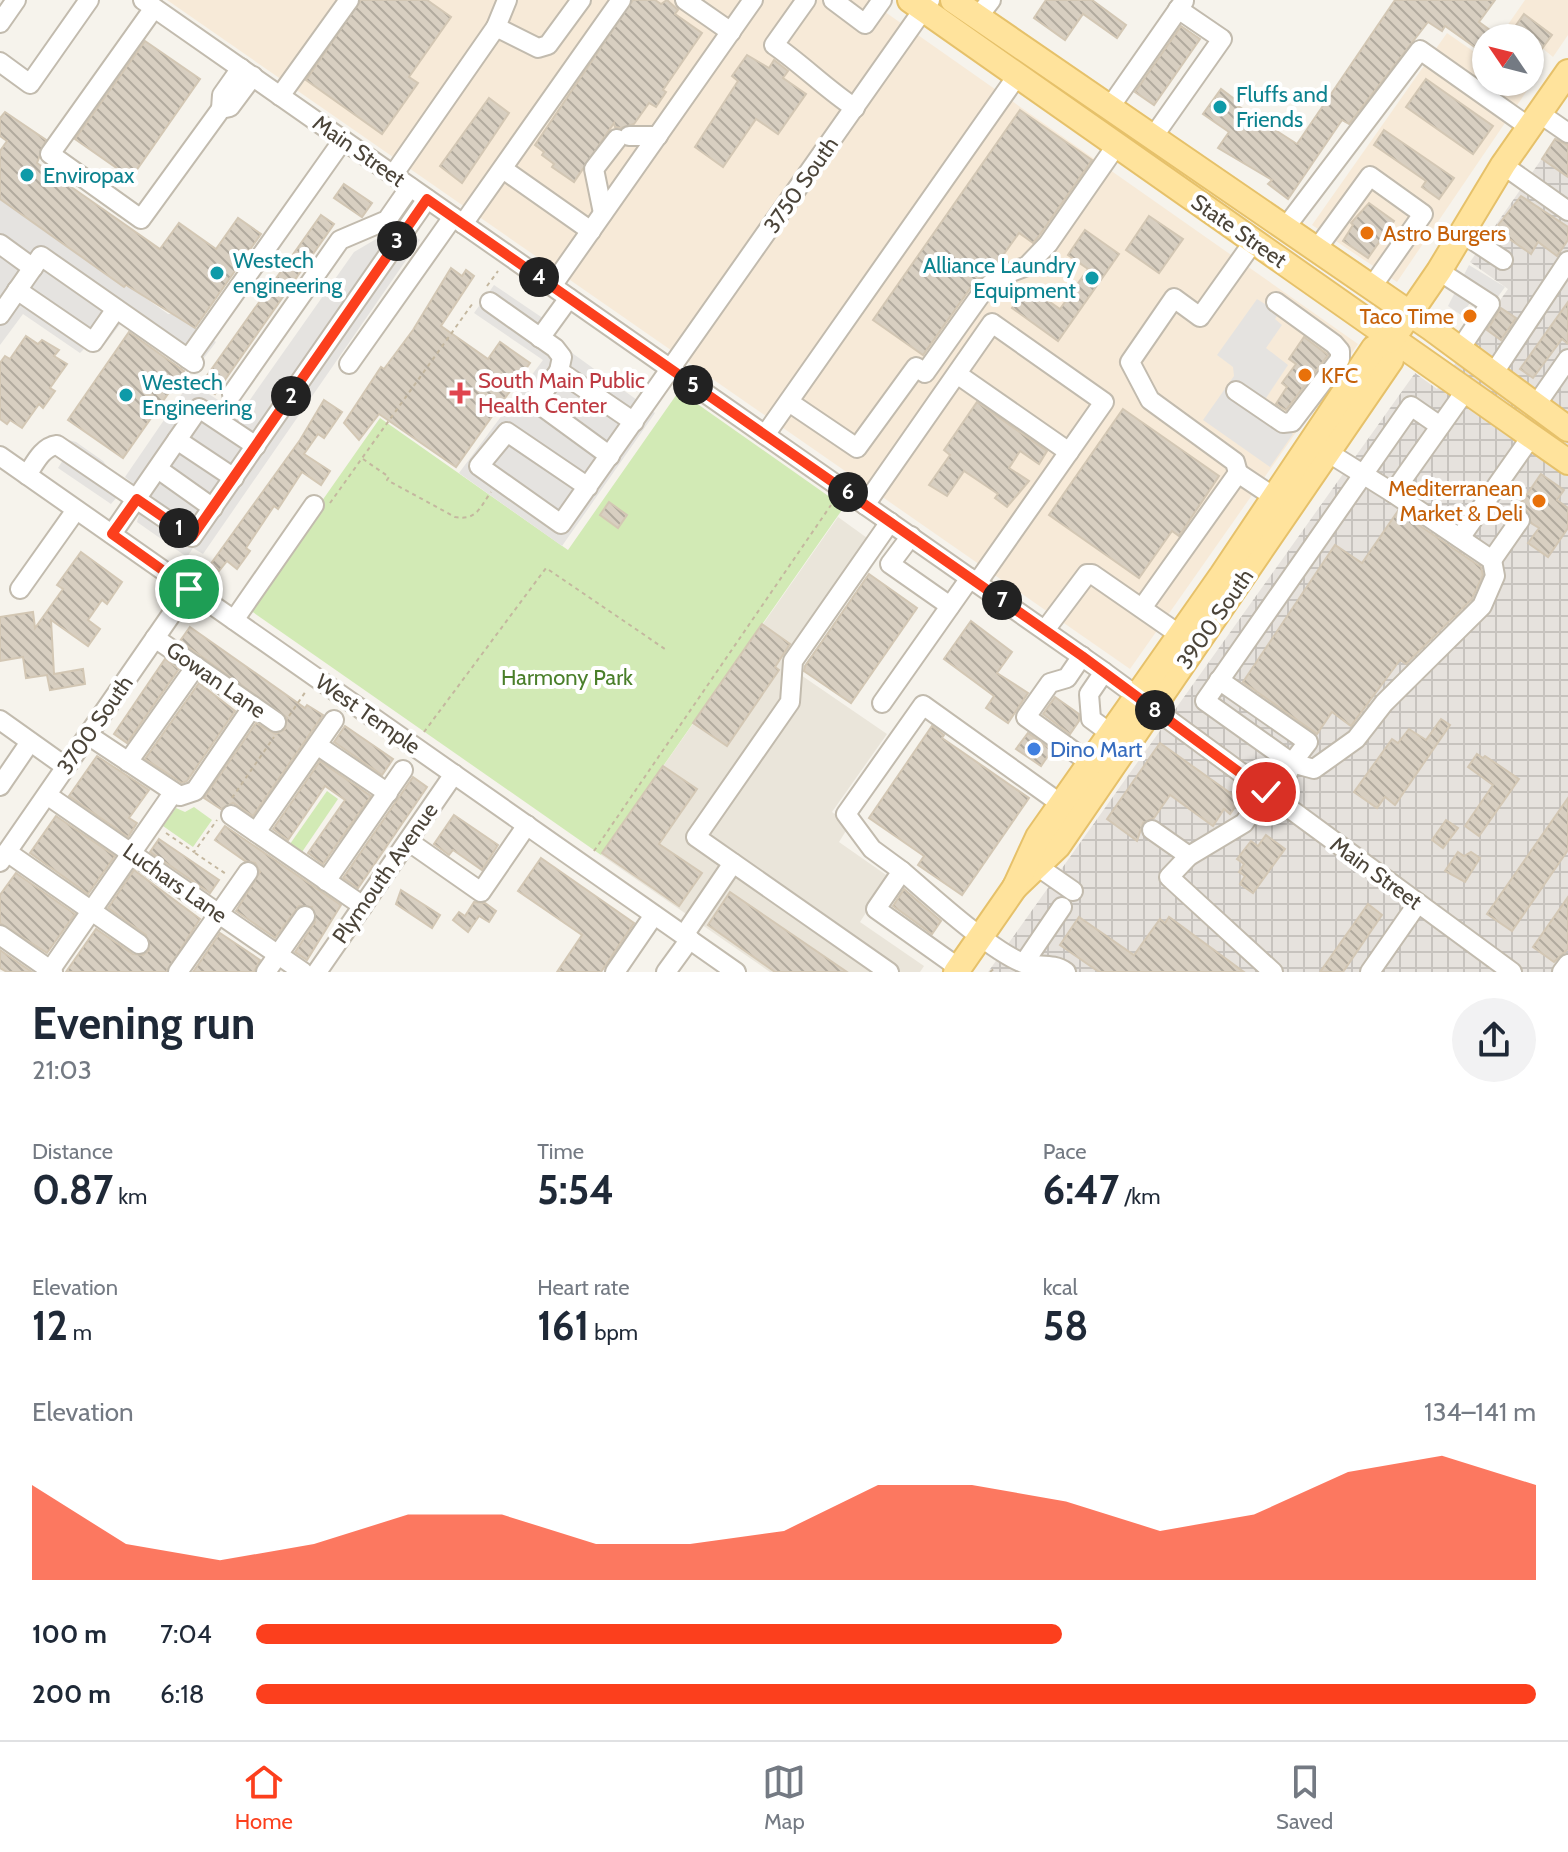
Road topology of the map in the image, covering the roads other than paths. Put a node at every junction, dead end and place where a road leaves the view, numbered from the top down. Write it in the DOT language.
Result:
graph roads {
  1 [pos="16,0"];
  2 [pos="89,0"];
  3 [pos="349,0"];
  4 [pos="507,0"];
  5 [pos="581,0"];
  6 [pos="621,0"];
  7 [pos="685,0"];
  8 [pos="753,0"];
  9 [pos="806,0"];
  10 [pos="833,0"];
  11 [pos="882,0"];
  12 [pos="953,0"];
  13 [pos="921,3"];
  14 [pos="148,4"];
  15 [pos="1181,4"];
  16 [pos="985,8"];
  17 [pos="0,23"];
  18 [pos="496,27"];
  19 [pos="731,32"];
  20 [pos="0,62"];
  21 [pos="247,72"];
  22 [pos="1568,72"];
  23 [pos="1017,76"];
  24 [pos="280,96"];
  25 [pos="1110,107"];
  26 [pos="855,108"];
  27 [pos="1534,120"];
  28 [pos="1568,133"];
  29 [pos="658,136"];
  30 [pos="1153,137"];
  31 [pos="343,140"];
  32 [pos="1116,146"];
  33 [pos="1503,165"];
  34 [pos="503,169"];
  35 [pos="393,175"];
  36 [pos="410,187"];
  37 [pos="427,199"];
  38 [pos="1568,211"];
  39 [pos="603,213"];
  40 [pos="458,220"];
  41 [pos="1285,228"];
  42 [pos="591,231"];
  43 [pos="1462,233"];
  44 [pos="1254,241"];
  45 [pos="0,245"];
  46 [pos="1316,250"];
  47 [pos="1503,260"];
  48 [pos="1568,261"];
  49 [pos="33,268"];
  50 [pos="1439,271"];
  51 [pos="552,286"];
  52 [pos="1371,288"];
  53 [pos="17,290"];
  54 [pos="482,298"];
  55 [pos="569,298"];
  56 [pos="1276,302"];
  57 [pos="116,309"];
  58 [pos="1410,314"];
  59 [pos="0,315"];
  60 [pos="540,338"];
  61 [pos="1393,338"];
  62 [pos="1460,349"];
  63 [pos="1568,359"];
  64 [pos="349,364"];
  65 [pos="672,369"];
  66 [pos="559,371"];
  67 [pos="957,374"];
  68 [pos="1493,374"];
  69 [pos="1466,390"];
  70 [pos="1236,391"];
  71 [pos="232,394"];
  72 [pos="789,402"];
  73 [pos="1536,405"];
  74 [pos="634,422"];
  75 [pos="1440,426"];
  76 [pos="1568,429"];
  77 [pos="765,435"];
  78 [pos="1531,437"];
  79 [pos="177,440"];
  80 [pos="256,446"];
  81 [pos="1069,452"];
  82 [pos="1329,453"];
  83 [pos="0,456"];
  84 [pos="610,456"];
  85 [pos="1568,462"];
  86 [pos="158,469"];
  87 [pos="1364,472"];
  88 [pos="1238,473"];
  89 [pos="27,475"];
  90 [pos="234,478"];
  91 [pos="588,487"];
  92 [pos="1393,493"];
  93 [pos="1274,497"];
  94 [pos="137,499"];
  95 [pos="314,505"];
  96 [pos="865,505"];
  97 [pos="213,508"];
  98 [pos="76,510"];
  99 [pos="1520,520"];
  100 [pos="890,522"];
  101 [pos="112,534"];
  102 [pos="911,536"];
  103 [pos="1460,538"];
  104 [pos="1492,560"];
  105 [pos="974,580"];
  106 [pos="20,589"];
  107 [pos="189,589"];
  108 [pos="950,606"];
  109 [pos="1142,608"];
  110 [pos="234,620"];
  111 [pos="1045,630"];
  112 [pos="1180,635"];
  113 [pos="155,638"];
  114 [pos="1082,656"];
  115 [pos="196,666"];
  116 [pos="1104,672"];
  117 [pos="1067,678"];
  118 [pos="1219,680"];
  119 [pos="1089,694"];
  120 [pos="1145,702"];
  121 [pos="882,703"];
  122 [pos="253,706"];
  123 [pos="0,720"];
  124 [pos="334,720"];
  125 [pos="282,722"];
  126 [pos="1100,726"];
  127 [pos="88,735"];
  128 [pos="30,742"];
  129 [pos="317,745"];
  130 [pos="1080,756"];
  131 [pos="128,762"];
  132 [pos="1292,763"];
  133 [pos="66,767"];
  134 [pos="403,770"];
  135 [pos="454,774"];
  136 [pos="0,786"];
  137 [pos="173,793"];
  138 [pos="388,793"];
  139 [pos="47,795"];
  140 [pos="1272,796"];
  141 [pos="1061,804"];
  142 [pos="227,811"];
  143 [pos="527,825"];
  144 [pos="1152,830"];
  145 [pos="256,832"];
  146 [pos="408,841"];
  147 [pos="131,853"];
  148 [pos="1189,856"];
  149 [pos="3,857"];
  150 [pos="733,863"];
  151 [pos="1037,866"];
  152 [pos="902,871"];
  153 [pos="1169,877"];
  154 [pos="244,878"];
  155 [pos="326,881"];
  156 [pos="1015,887"];
  157 [pos="1156,892"];
  158 [pos="1418,903"];
  159 [pos="363,906"];
  160 [pos="91,912"];
  161 [pos="219,914"];
  162 [pos="654,915"];
  163 [pos="305,916"];
  164 [pos="0,935"];
  165 [pos="982,935"];
  166 [pos="687,937"];
  167 [pos="139,944"];
  168 [pos="278,955"];
  169 [pos="1024,963"];
  170 [pos="1568,964"];
  171 [pos="958,970"];
  172 [pos="51,971"];
  173 [pos="178,972"];
  174 [pos="266,972"];
  175 [pos="303,972"];
  176 [pos="317,972"];
  177 [pos="615,972"];
  178 [pos="666,972"];
  179 [pos="736,972"];
  180 [pos="889,972"];
  181 [pos="1066,972"];
  182 [pos="1273,972"];
  183 [pos="1370,972"];
  184 [pos="1512,972"];
  185 [pos="1562,972"];
  1 -- 17 [label="street"];
  2 -- 20 [label="street"];
  3 -- 24 [label="street"];
  4 -- 18 [label="street"];
  5 -- 18 [label="street"];
  6 -- 34 [label="street"];
  7 -- 19 [label="street"];
  8 -- 19 [label="street"];
  9 -- 26 [label="street"];
  10 -- 11 [label="street"];
  12 -- 16 [label="main road, State Street"];
  13 -- 23 [label="main road, State Street"];
  13 -- 26 [label="street, 3750 South"];
  14 -- 21 [label="street, Main Street"];
  14 -- 21 [label="street"];
  15 -- 25 [label="street"];
  15 -- 30 [label="street"];
  16 -- 25 [label="main road, State Street"];
  18 -- 35 [label="street"];
  19 -- 29 [label="street"];
  21 -- 24 [label="street, Main Street"];
  22 -- 27 [label="main road, 3900 South"];
  23 -- 32 [label="main road, State Street"];
  23 -- 72 [label="street"];
  24 -- 31 [label="street, Main Street"];
  25 -- 30 [label="main road, State Street"];
  26 -- 65 [label="street, 3750 South"];
  27 -- 28 [label="street"];
  27 -- 33 [label="main road, 3900 South"];
  27 -- 41 [label="street"];
  29 -- 39 [label="street"];
  29 -- 39 [label="street"];
  30 -- 41 [label="main road, State Street"];
  31 -- 35 [label="street, Main Street"];
  31 -- 57 [label="street"];
  32 -- 44 [label="main road, State Street"];
  32 -- 72 [label="street"];
  33 -- 38 [label="street"];
  33 -- 43 [label="main road, 3900 South"];
  34 -- 40 [label="street"];
  34 -- 42 [label="street"];
  35 -- 36 [label="street, Main Street"];
  36 -- 37 [label="street, Main Street"];
  36 -- 71 [label="street"];
  37 -- 40 [label="street, Main Street"];
  37 -- 80 [label="street"];
  39 -- 42 [label="street"];
  40 -- 51 [label="street, Main Street"];
  40 -- 64 [label="street"];
  41 -- 46 [label="main road, State Street"];
  42 -- 51 [label="street"];
  43 -- 47 [label="street"];
  43 -- 50 [label="main road, 3900 South"];
  44 -- 61 [label="main road, State Street"];
  44 -- 88 [label="street"];
  45 -- 49 [label="street"];
  46 -- 52 [label="main road, State Street"];
  46 -- 52 [label="street"];
  48 -- 68 [label="street"];
  49 -- 53 [label="street"];
  49 -- 57 [label="street"];
  50 -- 58 [label="main road, 3900 South"];
  50 -- 62 [label="street"];
  51 -- 55 [label="street, Main Street"];
  52 -- 58 [label="main road, State Street"];
  53 -- 57 [label="street"];
  53 -- 59 [label="street"];
  54 -- 60 [label="street"];
  55 -- 60 [label="street"];
  55 -- 65 [label="street, Main Street"];
  56 -- 70 [label="street"];
  58 -- 61 [label="main road, 3900 South"];
  58 -- 62 [label="main road, State Street"];
  60 -- 66 [label="street"];
  61 -- 69 [label="main road, State Street"];
  61 -- 82 [label="main road, 3900 South"];
  61 -- 93 [label="main road, 3900 South"];
  62 -- 68 [label="main road, State Street"];
  63 -- 73 [label="street"];
  65 -- 74 [label="street, 3750 South"];
  65 -- 77 [label="street, Main Street"];
  66 -- 74 [label="street"];
  66 -- 84 [label="street"];
  67 -- 81 [label="street"];
  67 -- 81 [label="street"];
  67 -- 96 [label="street"];
  68 -- 73 [label="main road, State Street"];
  69 -- 75 [label="street"];
  69 -- 78 [label="main road, State Street"];
  72 -- 77 [label="street"];
  73 -- 76 [label="main road, State Street"];
  74 -- 84 [label="street, 3750 South"];
  75 -- 87 [label="street"];
  75 -- 92 [label="street"];
  77 -- 96 [label="street, Main Street"];
  78 -- 85 [label="main road, State Street"];
  78 -- 103 [label="street"];
  79 -- 80 [label="street"];
  79 -- 86 [label="street"];
  79 -- 90 [label="street"];
  80 -- 90 [label="street"];
  81 -- 105 [label="street"];
  82 -- 87 [label="street"];
  82 -- 120 [label="main road, 3900 South"];
  83 -- 89 [label="street, West Temple"];
  84 -- 91 [label="street, 3750 South"];
  86 -- 94 [label="street"];
  86 -- 97 [label="street"];
  87 -- 92 [label="street"];
  87 -- 118 [label="street"];
  88 -- 93 [label="street"];
  88 -- 109 [label="street"];
  89 -- 94 [label="street"];
  89 -- 98 [label="street, West Temple"];
  90 -- 97 [label="street"];
  91 -- 91 [label="street, 3750 South"];
  92 -- 103 [label="street"];
  93 -- 112 [label="main road, 3900 South"];
  94 -- 97 [label="street"];
  94 -- 101 [label="street"];
  95 -- 110 [label="street"];
  96 -- 100 [label="street, Main Street"];
  98 -- 101 [label="street, West Temple"];
  98 -- 106 [label="street"];
  99 -- 104 [label="street"];
  100 -- 102 [label="street, Main Street"];
  100 -- 150 [label="street"];
  101 -- 107 [label="street, West Temple"];
  102 -- 105 [label="street, Main Street"];
  102 -- 108 [label="street"];
  103 -- 104 [label="street"];
  104 -- 132 [label="street"];
  105 -- 108 [label="street"];
  105 -- 111 [label="street, Main Street"];
  107 -- 110 [label="street, West Temple"];
  107 -- 113 [label="street, 3700 South"];
  108 -- 121 [label="street"];
  109 -- 111 [label="street"];
  109 -- 112 [label="street"];
  110 -- 135 [label="street, West Temple"];
  111 -- 114 [label="street, Main Street"];
  112 -- 120 [label="main road, 3900 South"];
  113 -- 115 [label="street, Gowan Lane"];
  113 -- 127 [label="street, 3700 South"];
  114 -- 116 [label="street, Main Street"];
  114 -- 117 [label="street"];
  115 -- 122 [label="street, Gowan Lane"];
  115 -- 131 [label="street"];
  116 -- 119 [label="street"];
  116 -- 120 [label="street, Main Street"];
  117 -- 119 [label="street"];
  117 -- 130 [label="street"];
  118 -- 132 [label="street"];
  118 -- 132 [label="street"];
  119 -- 126 [label="street"];
  120 -- 126 [label="main road, 3900 South"];
  120 -- 140 [label="street, Main Street"];
  120 -- 151 [label="main road, 3900 South"];
  122 -- 125 [label="street, Gowan Lane"];
  122 -- 137 [label="street"];
  123 -- 128 [label="street"];
  124 -- 129 [label="street"];
  126 -- 130 [label="main road, 3900 South"];
  127 -- 131 [label="street"];
  127 -- 133 [label="street, 3700 South"];
  128 -- 133 [label="street"];
  128 -- 136 [label="street"];
  129 -- 138 [label="street"];
  129 -- 145 [label="street"];
  130 -- 141 [label="main road, 3900 South"];
  131 -- 137 [label="street"];
  132 -- 140 [label="street"];
  133 -- 139 [label="street, 3700 South"];
  134 -- 138 [label="street"];
  135 -- 143 [label="street, West Temple"];
  135 -- 146 [label="street, Plymouth Avenue"];
  137 -- 147 [label="street"];
  138 -- 155 [label="street"];
  139 -- 147 [label="street, Luchars Lane"];
  139 -- 149 [label="street, 3700 South"];
  140 -- 148 [label="street"];
  140 -- 158 [label="street, Main Street"];
  141 -- 152 [label="street"];
  141 -- 156 [label="main road, 3900 South"];
  142 -- 145 [label="street"];
  143 -- 146 [label="street"];
  143 -- 162 [label="street, West Temple"];
  144 -- 148 [label="street"];
  145 -- 155 [label="street"];
  146 -- 159 [label="street, Plymouth Avenue"];
  147 -- 160 [label="street"];
  147 -- 161 [label="street, Luchars Lane"];
  148 -- 153 [label="street"];
  149 -- 160 [label="street"];
  150 -- 166 [label="street"];
  150 -- 180 [label="street"];
  151 -- 156 [label="main road, 3900 South"];
  151 -- 169 [label="street"];
  152 -- 165 [label="street"];
  152 -- 171 [label="street"];
  153 -- 157 [label="street"];
  153 -- 182 [label="street"];
  154 -- 161 [label="street"];
  155 -- 159 [label="street"];
  156 -- 165 [label="main road, 3900 South"];
  158 -- 183 [label="street"];
  158 -- 184 [label="street, Main Street"];
  159 -- 176 [label="street, Plymouth Avenue"];
  160 -- 167 [label="street"];
  160 -- 172 [label="street"];
  161 -- 168 [label="street, Luchars Lane"];
  161 -- 173 [label="street"];
  162 -- 166 [label="street, West Temple"];
  162 -- 177 [label="street"];
  163 -- 168 [label="street"];
  164 -- 172 [label="street"];
  165 -- 169 [label="street"];
  165 -- 171 [label="main road, 3900 South"];
  166 -- 178 [label="street"];
  166 -- 179 [label="street, West Temple"];
  168 -- 174 [label="street"];
  168 -- 175 [label="street, Luchars Lane"];
  169 -- 181 [label="street"];
  170 -- 185 [label="street"];
}
